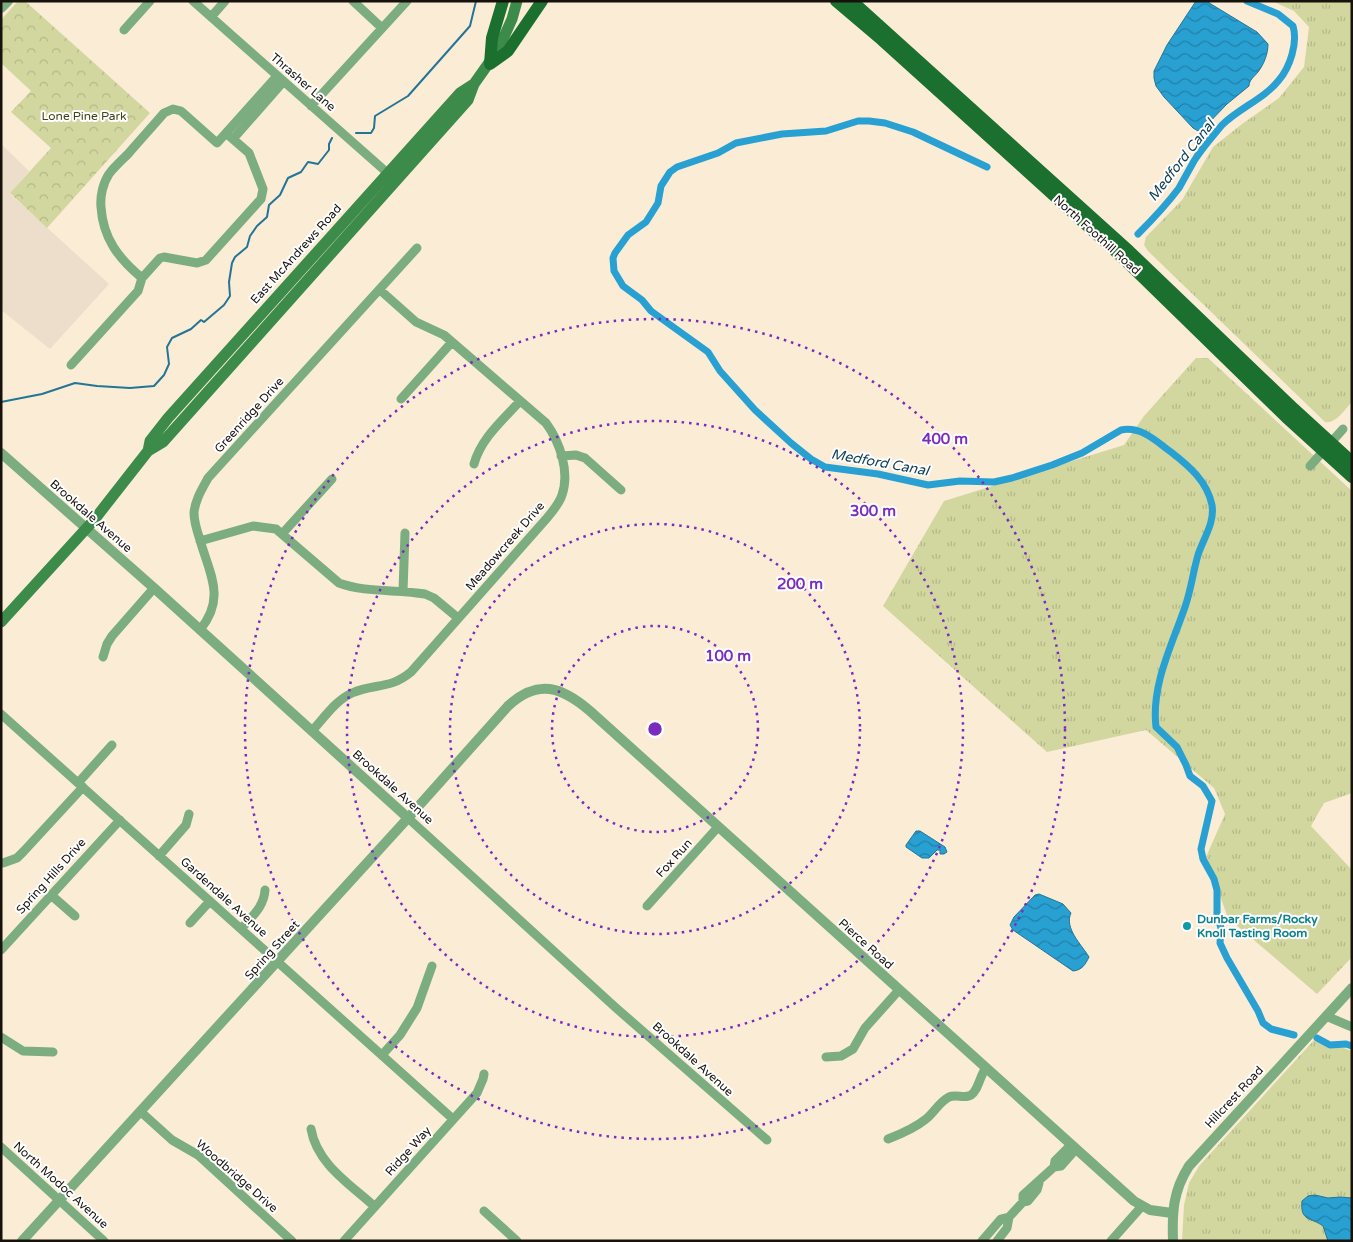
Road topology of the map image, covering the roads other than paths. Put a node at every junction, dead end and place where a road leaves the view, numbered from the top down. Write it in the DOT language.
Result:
graph roads {
  1 [pos="8,1"];
  2 [pos="150,1"];
  3 [pos="194,1"];
  4 [pos="225,1"];
  5 [pos="353,1"];
  6 [pos="407,1"];
  7 [pos="503,1"];
  8 [pos="517,1"];
  9 [pos="542,1"];
  10 [pos="836,1"];
  11 [pos="852,1"];
  12 [pos="1,8"];
  13 [pos="211,17"];
  14 [pos="382,28"];
  15 [pos="124,30"];
  16 [pos="490,64"];
  17 [pos="280,79"];
  18 [pos="311,106"];
  19 [pos="229,136"];
  20 [pos="392,177"];
  21 [pos="417,248"];
  22 [pos="142,278"];
  23 [pos="380,290"];
  24 [pos="452,342"];
  25 [pos="71,365"];
  26 [pos="401,399"];
  27 [pos="520,401"];
  28 [pos="1343,429"];
  29 [pos="1327,447"];
  30 [pos="1,453"];
  31 [pos="561,456"];
  32 [pos="1352,462"];
  33 [pos="474,464"];
  34 [pos="1310,466"];
  35 [pos="1352,477"];
  36 [pos="332,479"];
  37 [pos="620,490"];
  38 [pos="86,528"];
  39 [pos="405,533"];
  40 [pos="282,534"];
  41 [pos="200,541"];
  42 [pos="154,588"];
  43 [pos="403,591"];
  44 [pos="458,618"];
  45 [pos="1,622"];
  46 [pos="200,630"];
  47 [pos="103,657"];
  48 [pos="546,688"];
  49 [pos="1,714"];
  50 [pos="312,731"];
  51 [pos="112,745"];
  52 [pos="80,785"];
  53 [pos="189,814"];
  54 [pos="408,818"];
  55 [pos="120,820"];
  56 [pos="718,827"];
  57 [pos="160,856"];
  58 [pos="3,863"];
  59 [pos="265,890"];
  60 [pos="51,895"];
  61 [pos="210,901"];
  62 [pos="647,906"];
  63 [pos="75,916"];
  64 [pos="190,923"];
  65 [pos="241,929"];
  66 [pos="1,950"];
  67 [pos="278,962"];
  68 [pos="432,966"];
  69 [pos="1352,988"];
  70 [pos="899,990"];
  71 [pos="1326,1016"];
  72 [pos="1352,1028"];
  73 [pos="1,1038"];
  74 [pos="53,1052"];
  75 [pos="382,1055"];
  76 [pos="826,1057"];
  77 [pos="986,1068"];
  78 [pos="484,1074"];
  79 [pos="141,1112"];
  80 [pos="453,1119"];
  81 [pos="311,1129"];
  82 [pos="888,1139"];
  83 [pos="767,1140"];
  84 [pos="1,1147"];
  85 [pos="1074,1147"];
  86 [pos="60,1200"];
  87 [pos="374,1206"];
  88 [pos="1142,1206"];
  89 [pos="484,1211"];
  90 [pos="1172,1213"];
  91 [pos="1009,1217"];
  92 [pos="22,1241"];
  93 [pos="104,1241"];
  94 [pos="292,1241"];
  95 [pos="344,1241"];
  96 [pos="517,1241"];
  97 [pos="982,1241"];
  98 [pos="997,1241"];
  99 [pos="1111,1241"];
  100 [pos="1173,1241"];
  1 -- 12 [label="street"];
  2 -- 15 [label="street"];
  3 -- 13 [label="street, Thrasher Lane"];
  4 -- 13 [label="street"];
  5 -- 14 [label="street"];
  6 -- 14 [label="street"];
  7 -- 16 [label="main road"];
  8 -- 16 [label="main road, East McAndrews Road"];
  9 -- 16 [label="main road"];
  10 -- 29 [label="main road, North Foothill Road"];
  11 -- 29 [label="main road, North Foothill Road"];
  13 -- 17 [label="street, Thrasher Lane"];
  14 -- 18 [label="street"];
  16 -- 20 [label="main road, East McAndrews Road"];
  17 -- 18 [label="street, Thrasher Lane"];
  17 -- 19 [label="street"];
  18 -- 20 [label="street, Thrasher Lane"];
  19 -- 22 [label="street"];
  19 -- 22 [label="street"];
  20 -- 38 [label="main road, East McAndrews Road"];
  21 -- 23 [label="street, Greenridge Drive"];
  22 -- 25 [label="street"];
  23 -- 24 [label="street, Meadowcreek Drive"];
  23 -- 41 [label="street, Greenridge Drive"];
  24 -- 26 [label="street"];
  24 -- 27 [label="street, Meadowcreek Drive"];
  27 -- 31 [label="street, Meadowcreek Drive"];
  27 -- 33 [label="street"];
  28 -- 29 [label="street"];
  29 -- 32 [label="main road, North Foothill Road"];
  29 -- 34 [label="street"];
  29 -- 35 [label="main road, North Foothill Road"];
  30 -- 38 [label="street, Brookdale Avenue"];
  31 -- 37 [label="street"];
  31 -- 44 [label="street, Meadowcreek Drive"];
  36 -- 40 [label="street"];
  38 -- 42 [label="street, Brookdale Avenue"];
  38 -- 45 [label="main road, East McAndrews Road"];
  39 -- 43 [label="street"];
  40 -- 41 [label="street"];
  40 -- 43 [label="street"];
  41 -- 46 [label="street, Greenridge Drive"];
  42 -- 46 [label="street, Brookdale Avenue"];
  42 -- 47 [label="street"];
  43 -- 44 [label="street"];
  44 -- 50 [label="street, Meadowcreek Drive"];
  46 -- 50 [label="street, Brookdale Avenue"];
  48 -- 54 [label="street, Spring Street"];
  48 -- 56 [label="street, Pierce Road"];
  49 -- 52 [label="street, Gardendale Avenue"];
  50 -- 54 [label="street, Brookdale Avenue"];
  51 -- 52 [label="street"];
  52 -- 55 [label="street, Gardendale Avenue"];
  52 -- 58 [label="street"];
  53 -- 57 [label="street"];
  54 -- 67 [label="street, Spring Street"];
  54 -- 83 [label="street, Brookdale Avenue"];
  55 -- 57 [label="street, Gardendale Avenue"];
  55 -- 60 [label="street, Spring Hills Drive"];
  56 -- 62 [label="street, Fox Run"];
  56 -- 70 [label="street, Pierce Road"];
  57 -- 61 [label="street, Gardendale Avenue"];
  59 -- 65 [label="street"];
  60 -- 63 [label="street"];
  60 -- 66 [label="street, Spring Hills Drive"];
  61 -- 64 [label="street"];
  61 -- 65 [label="street, Gardendale Avenue"];
  65 -- 67 [label="street, Gardendale Avenue"];
  67 -- 75 [label="street, Gardendale Avenue"];
  67 -- 79 [label="street, Spring Street"];
  68 -- 75 [label="street"];
  69 -- 71 [label="street, Hillcrest Road"];
  70 -- 76 [label="street"];
  70 -- 77 [label="street, Pierce Road"];
  71 -- 72 [label="street"];
  71 -- 90 [label="street, Hillcrest Road"];
  73 -- 74 [label="street"];
  75 -- 80 [label="street, Gardendale Avenue"];
  77 -- 82 [label="street"];
  77 -- 85 [label="street, Pierce Road"];
  78 -- 80 [label="street, Ridge Way"];
  79 -- 86 [label="street, Spring Street"];
  79 -- 94 [label="street, Woodbridge Drive"];
  80 -- 87 [label="street, Ridge Way"];
  81 -- 87 [label="street"];
  84 -- 86 [label="street, North Modoc Avenue"];
  85 -- 88 [label="street, Pierce Road"];
  85 -- 91 [label="street"];
  86 -- 92 [label="street, Spring Street"];
  86 -- 93 [label="street, North Modoc Avenue"];
  87 -- 95 [label="street, Ridge Way"];
  88 -- 90 [label="street, Pierce Road"];
  88 -- 99 [label="street"];
  89 -- 96 [label="street"];
  90 -- 100 [label="street, Hillcrest Road"];
  91 -- 97 [label="street"];
  91 -- 98 [label="street"];
}
